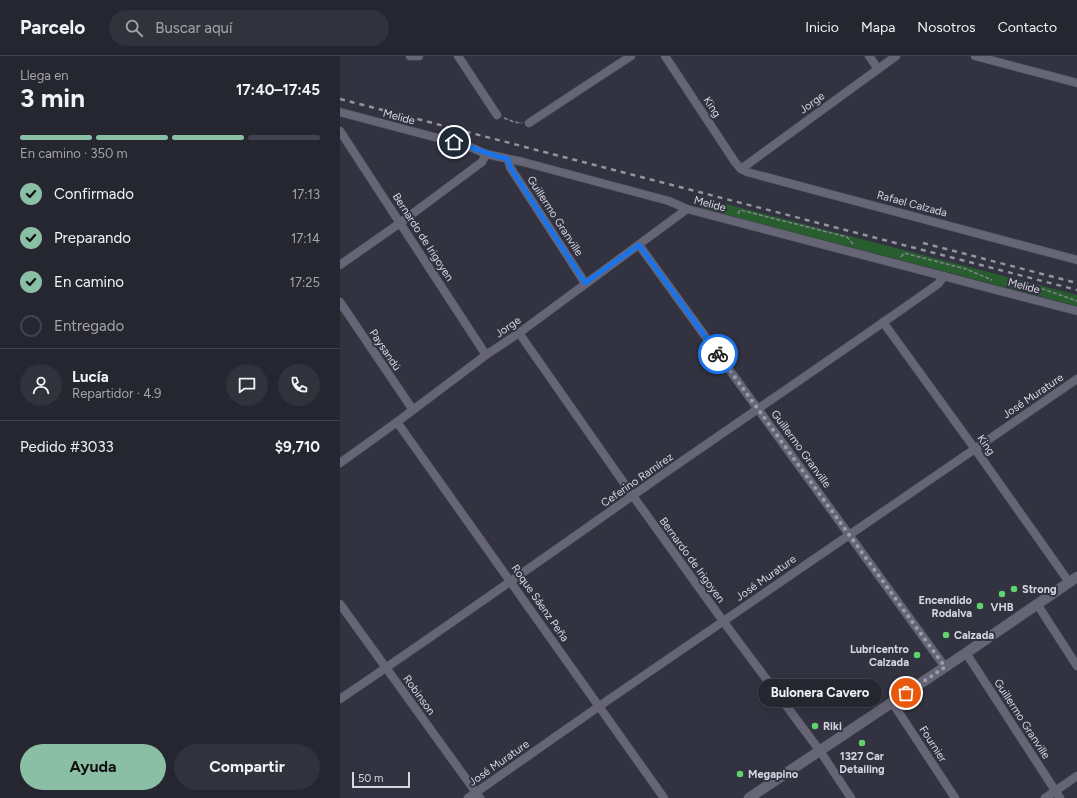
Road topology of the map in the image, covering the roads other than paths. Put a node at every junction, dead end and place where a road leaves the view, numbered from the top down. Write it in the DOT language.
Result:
graph roads {
  1 [pos="410,56"];
  2 [pos="420,56"];
  3 [pos="458,56"];
  4 [pos="631,56"];
  5 [pos="665,56"];
  6 [pos="869,56"];
  7 [pos="896,56"];
  8 [pos="975,56"];
  9 [pos="878,69"];
  10 [pos="1077,83"];
  11 [pos="340,112"];
  12 [pos="497,115"];
  13 [pos="529,123"];
  14 [pos="340,131"];
  15 [pos="486,154"];
  16 [pos="508,159"];
  17 [pos="741,169"];
  18 [pos="687,209"];
  19 [pos="400,223"];
  20 [pos="639,245"];
  21 [pos="1077,260"];
  22 [pos="340,265"];
  23 [pos="944,276"];
  24 [pos="585,283"];
  25 [pos="340,302"];
  26 [pos="1077,311"];
  27 [pos="883,322"];
  28 [pos="519,333"];
  29 [pos="486,356"];
  30 [pos="1077,379"];
  31 [pos="758,409"];
  32 [pos="413,410"];
  33 [pos="397,422"];
  34 [pos="975,449"];
  35 [pos="340,462"];
  36 [pos="633,496"];
  37 [pos="849,534"];
  38 [pos="1073,580"];
  39 [pos="512,582"];
  40 [pos="340,604"];
  41 [pos="1037,604"];
  42 [pos="723,621"];
  43 [pos="966,653"];
  44 [pos="1077,666"];
  45 [pos="945,667"];
  46 [pos="386,668"];
  47 [pos="340,699"];
  48 [pos="892,702"];
  49 [pos="598,707"];
  50 [pos="820,750"];
  51 [pos="1077,776"];
  52 [pos="1057,794"];
  53 [pos="478,795"];
  54 [pos="468,798"];
  55 [pos="664,798"];
  56 [pos="749,798"];
  57 [pos="851,798"];
  58 [pos="955,798"];
  59 [pos="1045,798"];
  1 -- 2 [label="street"];
  3 -- 12 [label="street"];
  4 -- 13 [label="street"];
  5 -- 17 [label="street, King"];
  6 -- 9 [label="street"];
  7 -- 9 [label="street, Jorge"];
  8 -- 10 [label="street"];
  9 -- 17 [label="street, Jorge"];
  11 -- 15 [label="street, Melide"];
  14 -- 19 [label="street, Bernardo de Irigoyen"];
  15 -- 16 [label="street, Melide"];
  15 -- 19 [label="street"];
  16 -- 18 [label="street, Melide"];
  16 -- 24 [label="street, Guillermo Granville"];
  17 -- 21 [label="street, Rafael Calzada"];
  18 -- 20 [label="street, Jorge"];
  18 -- 23 [label="street, Melide"];
  19 -- 22 [label="street"];
  19 -- 29 [label="street, Bernardo de Irigoyen"];
  20 -- 24 [label="street, Jorge"];
  20 -- 31 [label="street, Guillermo Granville"];
  23 -- 26 [label="street, Melide"];
  23 -- 27 [label="street, Ceferino Ramírez"];
  24 -- 28 [label="street, Jorge"];
  25 -- 32 [label="street, Paysandú"];
  27 -- 31 [label="street, Ceferino Ramírez"];
  27 -- 34 [label="street, King"];
  28 -- 29 [label="street, Jorge"];
  28 -- 36 [label="street, Bernardo de Irigoyen"];
  29 -- 32 [label="street, Jorge"];
  30 -- 34 [label="street, José Murature"];
  31 -- 36 [label="street, Ceferino Ramírez"];
  31 -- 37 [label="street, Guillermo Granville"];
  32 -- 33 [label="street, Jorge"];
  33 -- 35 [label="street, Jorge"];
  33 -- 39 [label="street, Roque Sáenz Peña"];
  34 -- 37 [label="street, José Murature"];
  34 -- 38 [label="street, King"];
  36 -- 39 [label="street, Ceferino Ramírez"];
  36 -- 42 [label="street, Bernardo de Irigoyen"];
  37 -- 42 [label="street, José Murature"];
  37 -- 45 [label="street, Guillermo Granville"];
  38 -- 41 [label="main road"];
  39 -- 46 [label="street, Ceferino Ramírez"];
  39 -- 49 [label="street, Roque Sáenz Peña"];
  40 -- 46 [label="street, Robinson"];
  41 -- 43 [label="main road"];
  41 -- 44 [label="street"];
  42 -- 49 [label="street, José Murature"];
  42 -- 50 [label="street, Bernardo de Irigoyen"];
  43 -- 45 [label="main road"];
  43 -- 52 [label="street, Guillermo Granville"];
  45 -- 48 [label="main road"];
  46 -- 47 [label="street, Ceferino Ramírez"];
  46 -- 53 [label="street, Robinson"];
  48 -- 50 [label="main road"];
  48 -- 58 [label="street, Fournier"];
  49 -- 53 [label="street, José Murature"];
  49 -- 55 [label="street, Roque Sáenz Peña"];
  50 -- 56 [label="main road"];
  50 -- 57 [label="street, Bernardo de Irigoyen"];
  51 -- 52 [label="street"];
  52 -- 59 [label="street"];
  53 -- 54 [label="street, José Murature"];
}
